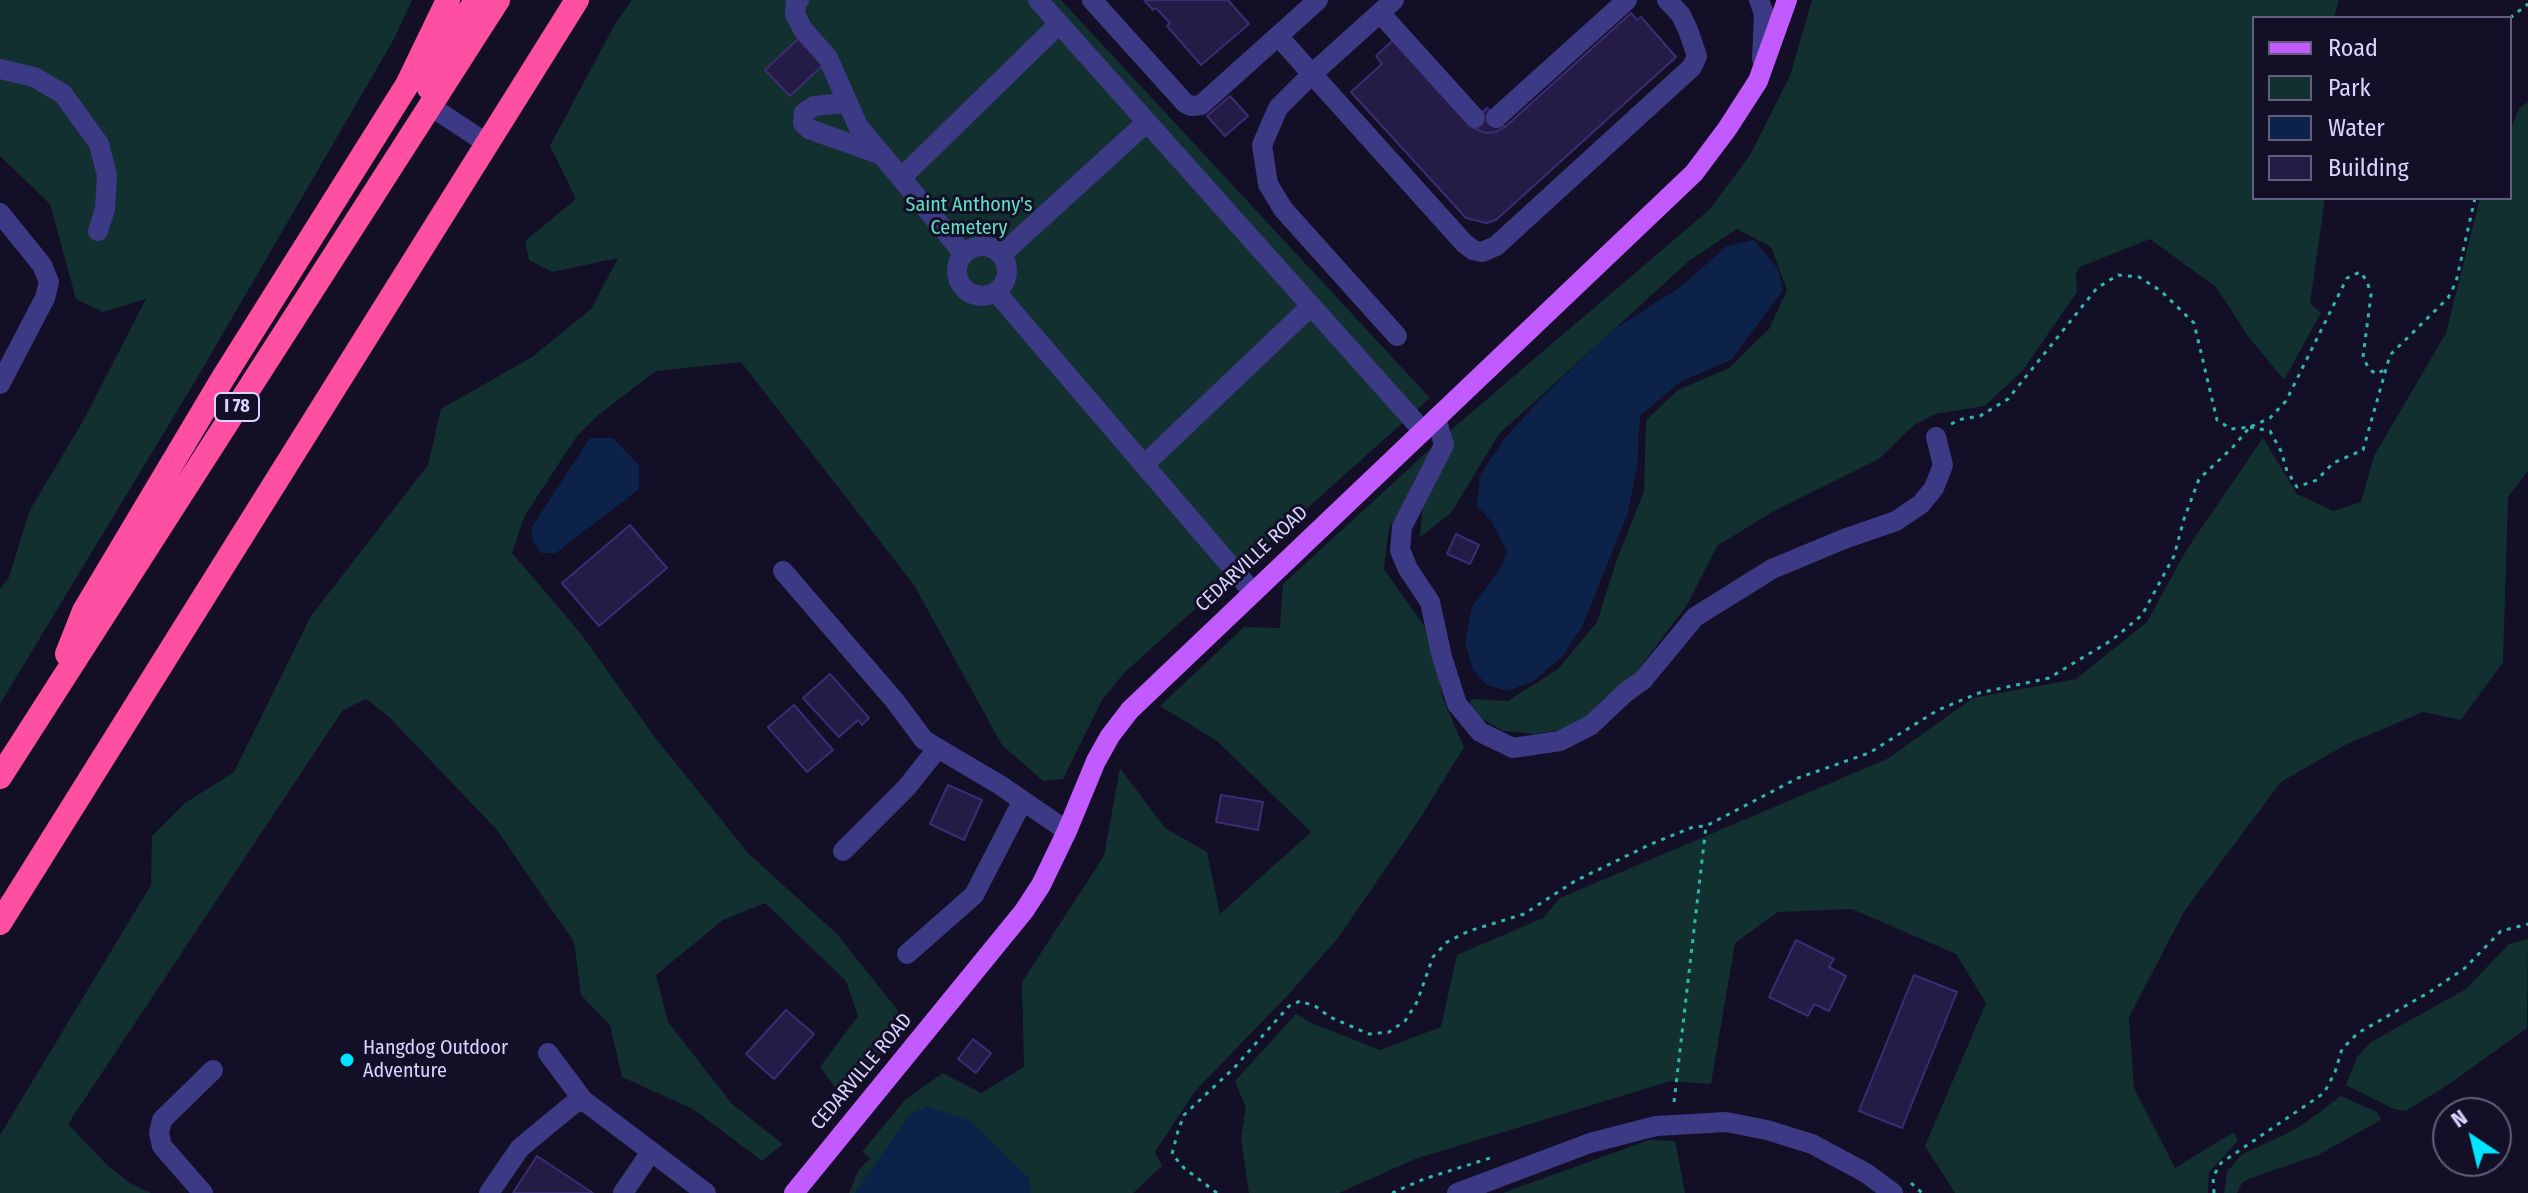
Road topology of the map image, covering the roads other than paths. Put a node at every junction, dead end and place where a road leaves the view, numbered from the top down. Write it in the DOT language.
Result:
graph roads {
  1 [pos="448,0"];
  2 [pos="476,0"];
  3 [pos="498,0"];
  4 [pos="577,0"];
  5 [pos="799,0"];
  6 [pos="1038,0"];
  7 [pos="1092,0"];
  8 [pos="1318,0"];
  9 [pos="1667,0"];
  10 [pos="1759,0"];
  11 [pos="1787,0"];
  12 [pos="1622,1"];
  13 [pos="1387,7"];
  14 [pos="1059,24"];
  15 [pos="1278,36"];
  16 [pos="0,69"];
  17 [pos="1312,74"];
  18 [pos="1758,81"];
  19 [pos="846,103"];
  20 [pos="430,106"];
  21 [pos="1147,122"];
  22 [pos="488,144"];
  23 [pos="882,155"];
  24 [pos="901,178"];
  25 [pos="0,213"];
  26 [pos="98,231"];
  27 [pos="964,254"];
  28 [pos="1001,255"];
  29 [pos="996,292"];
  30 [pos="1311,306"];
  31 [pos="1397,336"];
  32 [pos="0,384"];
  33 [pos="1430,424"];
  34 [pos="1936,437"];
  35 [pos="1145,464"];
  36 [pos="783,571"];
  37 [pos="1252,591"];
  38 [pos="148,686"];
  39 [pos="45,707"];
  40 [pos="938,748"];
  41 [pos="0,777"];
  42 [pos="1022,802"];
  43 [pos="1067,831"];
  44 [pos="843,851"];
  45 [pos="0,923"];
  46 [pos="0,945"];
  47 [pos="907,954"];
  48 [pos="548,1053"];
  49 [pos="213,1070"];
  50 [pos="583,1100"];
  51 [pos="651,1152"];
  52 [pos="203,1193"];
  53 [pos="489,1193"];
  54 [pos="623,1193"];
  55 [pos="706,1193"];
  56 [pos="794,1193"];
  57 [pos="1457,1193"];
  58 [pos="1893,1193"];
  1 -- 39 [label="highway"];
  2 -- 20 [label="highway"];
  3 -- 20 [label="highway, I 78"];
  4 -- 22 [label="highway"];
  5 -- 19 [label="street"];
  6 -- 14 [label="street"];
  7 -- 15 [label="street"];
  8 -- 15 [label="street"];
  9 -- 17 [label="street"];
  10 -- 18 [label="street"];
  11 -- 18 [label="main road, CEDARVILLE ROAD"];
  12 -- 13 [label="street"];
  13 -- 17 [label="street"];
  14 -- 21 [label="street"];
  14 -- 24 [label="street"];
  15 -- 17 [label="street"];
  16 -- 26 [label="street"];
  17 -- 31 [label="street"];
  18 -- 33 [label="main road, CEDARVILLE ROAD"];
  19 -- 23 [label="street"];
  19 -- 23 [label="street"];
  20 -- 22 [label="street"];
  20 -- 39 [label="highway, I 78"];
  21 -- 28 [label="street"];
  21 -- 30 [label="street"];
  22 -- 38 [label="highway"];
  23 -- 24 [label="street"];
  24 -- 27 [label="street"];
  25 -- 32 [label="street"];
  27 -- 28 [label="street"];
  27 -- 29 [label="street"];
  28 -- 29 [label="street"];
  29 -- 35 [label="street"];
  30 -- 33 [label="street"];
  30 -- 35 [label="street"];
  33 -- 34 [label="street"];
  33 -- 37 [label="main road, CEDARVILLE ROAD"];
  35 -- 37 [label="street"];
  36 -- 40 [label="street"];
  37 -- 43 [label="main road, CEDARVILLE ROAD"];
  38 -- 45 [label="highway"];
  38 -- 46 [label="highway"];
  39 -- 41 [label="highway, I 78"];
  40 -- 42 [label="street"];
  40 -- 44 [label="street"];
  42 -- 43 [label="street"];
  42 -- 47 [label="street"];
  43 -- 56 [label="main road, CEDARVILLE ROAD"];
  48 -- 50 [label="street"];
  49 -- 52 [label="street"];
  50 -- 51 [label="street"];
  50 -- 53 [label="street"];
  51 -- 54 [label="street"];
  51 -- 55 [label="street"];
  57 -- 58 [label="street"];
}
